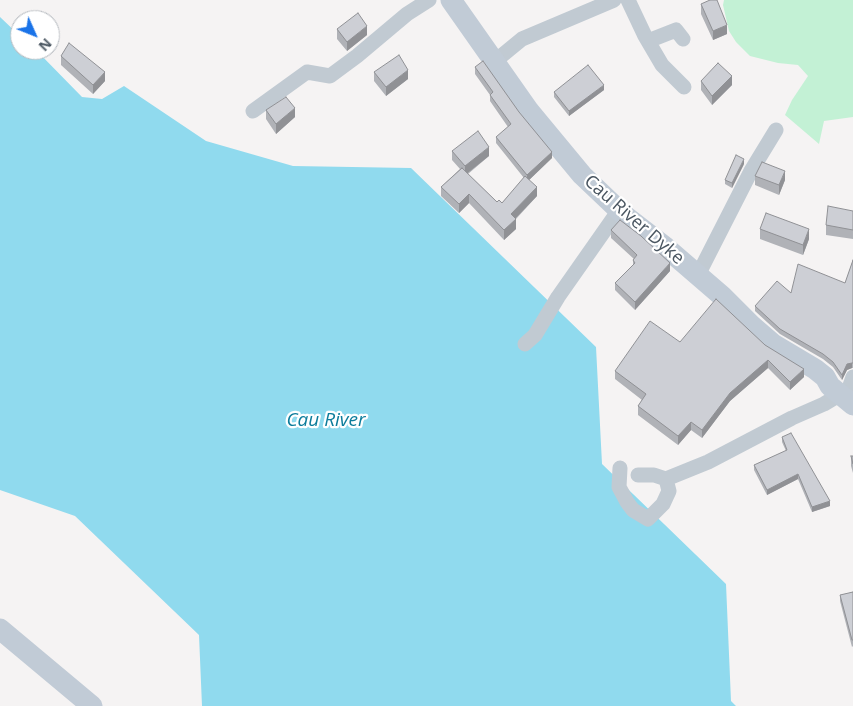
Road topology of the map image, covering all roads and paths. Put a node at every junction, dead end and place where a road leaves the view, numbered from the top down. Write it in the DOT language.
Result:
graph roads {
  1 [pos="430,0"];
  2 [pos="451,0"];
  3 [pos="614,0"];
  4 [pos="628,0"];
  5 [pos="683,39"];
  6 [pos="648,41"];
  7 [pos="494,62"];
  8 [pos="684,87"];
  9 [pos="253,111"];
  10 [pos="776,130"];
  11 [pos="618,210"];
  12 [pos="698,275"];
  13 [pos="525,344"];
  14 [pos="853,377"];
  15 [pos="846,400"];
  16 [pos="620,468"];
  17 [pos="638,475"];
  18 [pos="666,479"];
  19 [pos="0,629"];
  20 [pos="89,704"];
  1 -- 9 [label="street"];
  2 -- 7 [label="main road, Cau River Dyke"];
  3 -- 7 [label="street"];
  4 -- 6 [label="street"];
  5 -- 6 [label="street"];
  6 -- 8 [label="street"];
  7 -- 11 [label="main road, Cau River Dyke"];
  10 -- 12 [label="street"];
  11 -- 12 [label="main road, Cau River Dyke"];
  11 -- 13 [label="street"];
  12 -- 15 [label="main road, Cau River Dyke"];
  14 -- 15 [label="street"];
  15 -- 18 [label="street"];
  16 -- 18 [label="street"];
  17 -- 18 [label="street"];
  19 -- 20 [label="main road"];
}
